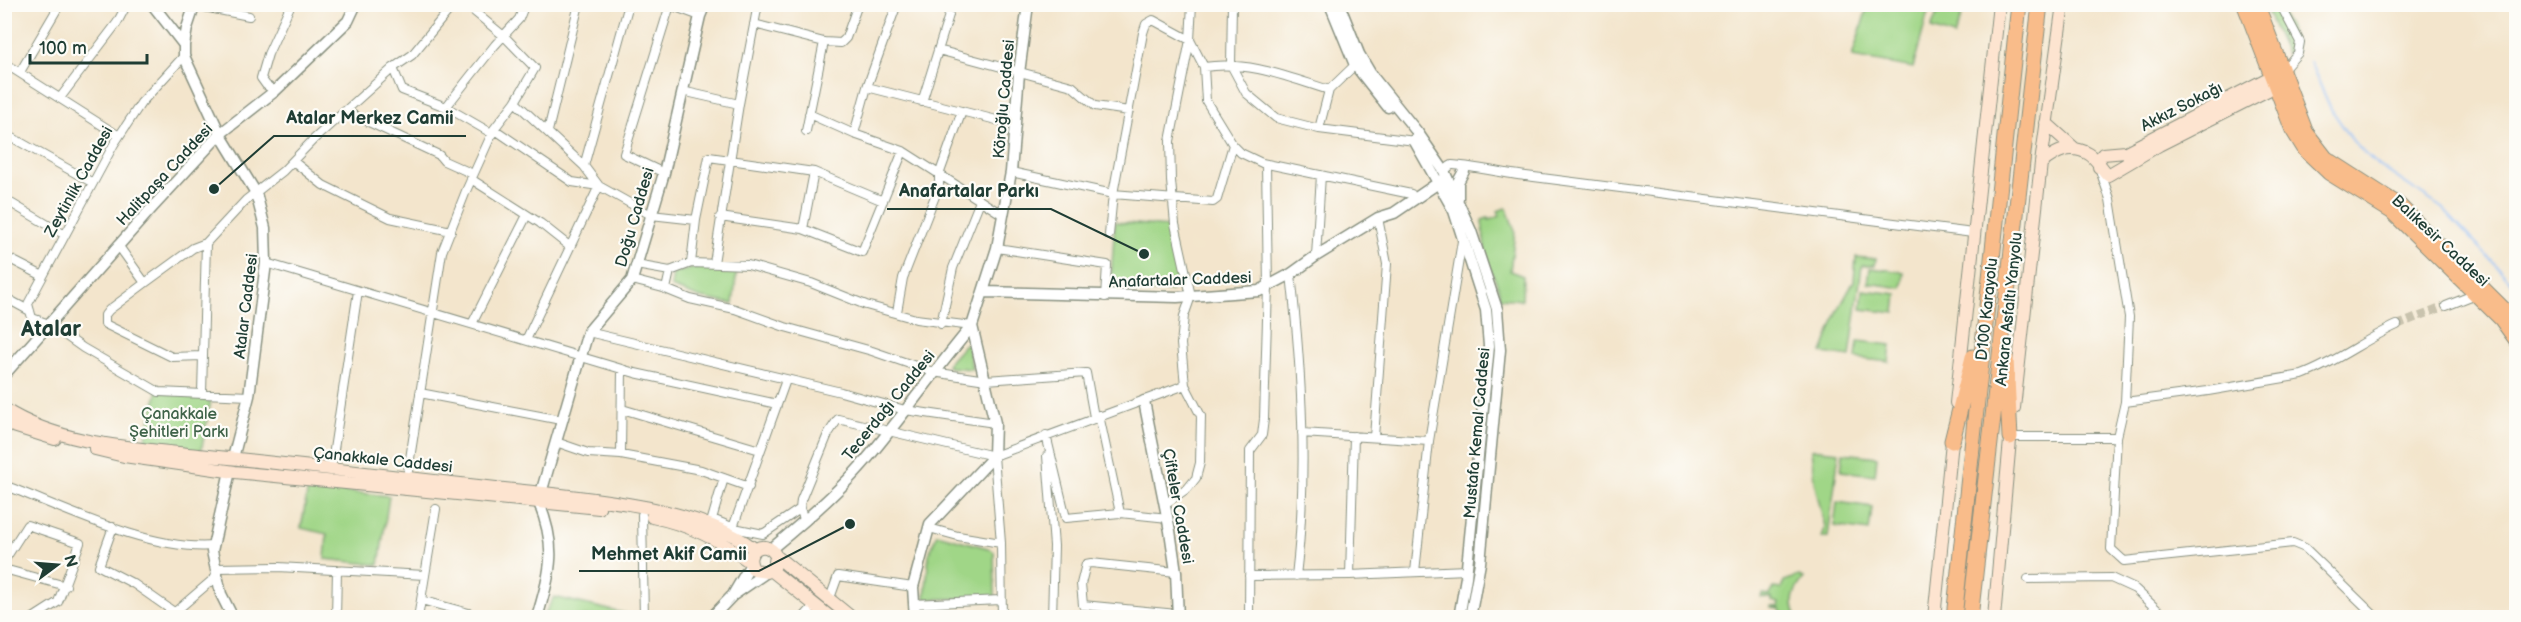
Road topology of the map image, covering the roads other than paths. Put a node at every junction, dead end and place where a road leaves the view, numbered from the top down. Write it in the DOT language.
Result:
graph roads {
  1 [pos="60,4"];
  2 [pos="127,4"];
  3 [pos="152,4"];
  4 [pos="291,4"];
  5 [pos="356,4"];
  6 [pos="454,4"];
  7 [pos="465,4"];
  8 [pos="525,4"];
  9 [pos="579,4"];
  10 [pos="629,4"];
  11 [pos="705,4"];
  12 [pos="758,4"];
  13 [pos="858,4"];
  14 [pos="897,4"];
  15 [pos="1028,4"];
  16 [pos="1192,4"];
  17 [pos="1232,4"];
  18 [pos="1330,4"];
  19 [pos="1339,4"];
  20 [pos="1999,4"];
  21 [pos="2019,4"];
  22 [pos="2040,4"];
  23 [pos="2063,4"];
  24 [pos="2244,4"];
  25 [pos="2257,4"];
  26 [pos="2280,4"];
  27 [pos="195,5"];
  28 [pos="949,15"];
  29 [pos="249,16"];
  30 [pos="700,16"];
  31 [pos="754,24"];
  32 [pos="505,37"];
  33 [pos="1190,40"];
  34 [pos="824,42"];
  35 [pos="938,50"];
  36 [pos="184,51"];
  37 [pos="4,63"];
  38 [pos="1231,65"];
  39 [pos="1355,65"];
  40 [pos="1204,67"];
  41 [pos="393,68"];
  42 [pos="20,72"];
  43 [pos="1019,73"];
  44 [pos="2279,79"];
  45 [pos="867,87"];
  46 [pos="1329,90"];
  47 [pos="275,91"];
  48 [pos="682,91"];
  49 [pos="60,98"];
  50 [pos="514,102"];
  51 [pos="922,102"];
  52 [pos="739,104"];
  53 [pos="446,107"];
  54 [pos="345,111"];
  55 [pos="962,111"];
  56 [pos="1129,111"];
  57 [pos="809,114"];
  58 [pos="2046,123"];
  59 [pos="1016,125"];
  60 [pos="1319,129"];
  61 [pos="806,130"];
  62 [pos="493,131"];
  63 [pos="548,131"];
  64 [pos="4,133"];
  65 [pos="220,134"];
  66 [pos="854,135"];
  67 [pos="119,136"];
  68 [pos="1415,141"];
  69 [pos="1233,145"];
  70 [pos="2075,149"];
  71 [pos="903,151"];
  72 [pos="731,159"];
  73 [pos="293,161"];
  74 [pos="2041,163"];
  75 [pos="1266,164"];
  76 [pos="584,166"];
  77 [pos="2099,167"];
  78 [pos="1468,170"];
  79 [pos="814,172"];
  80 [pos="1011,172"];
  81 [pos="663,173"];
  82 [pos="939,175"];
  83 [pos="1321,175"];
  84 [pos="472,177"];
  85 [pos="1441,177"];
  86 [pos="93,183"];
  87 [pos="599,186"];
  88 [pos="256,193"];
  89 [pos="1113,194"];
  90 [pos="1411,194"];
  91 [pos="4,199"];
  92 [pos="1173,199"];
  93 [pos="883,201"];
  94 [pos="980,201"];
  95 [pos="1458,202"];
  96 [pos="1390,213"];
  97 [pos="527,215"];
  98 [pos="651,215"];
  99 [pos="1003,215"];
  100 [pos="720,216"];
  101 [pos="1378,218"];
  102 [pos="696,220"];
  103 [pos="803,229"];
  104 [pos="451,231"];
  105 [pos="1973,233"];
  106 [pos="66,235"];
  107 [pos="1109,235"];
  108 [pos="1462,241"];
  109 [pos="206,243"];
  110 [pos="118,245"];
  111 [pos="569,246"];
  112 [pos="997,249"];
  113 [pos="4,256"];
  114 [pos="1316,256"];
  115 [pos="266,263"];
  116 [pos="691,263"];
  117 [pos="714,263"];
  118 [pos="636,265"];
  119 [pos="670,270"];
  120 [pos="1291,274"];
  121 [pos="43,276"];
  122 [pos="632,280"];
  123 [pos="145,283"];
  124 [pos="1268,286"];
  125 [pos="666,290"];
  126 [pos="358,291"];
  127 [pos="985,292"];
  128 [pos="2005,293"];
  129 [pos="2476,294"];
  130 [pos="1191,296"];
  131 [pos="4,297"];
  132 [pos="1104,297"];
  133 [pos="1986,304"];
  134 [pos="2446,306"];
  135 [pos="30,311"];
  136 [pos="897,312"];
  137 [pos="432,313"];
  138 [pos="2517,321"];
  139 [pos="49,324"];
  140 [pos="472,324"];
  141 [pos="941,324"];
  142 [pos="2397,325"];
  143 [pos="972,326"];
  144 [pos="588,332"];
  145 [pos="526,340"];
  146 [pos="2517,340"];
  147 [pos="202,356"];
  148 [pos="580,356"];
  149 [pos="622,369"];
  150 [pos="933,372"];
  151 [pos="4,375"];
  152 [pos="786,380"];
  153 [pos="986,380"];
  154 [pos="1185,385"];
  155 [pos="202,393"];
  156 [pos="420,393"];
  157 [pos="249,396"];
  158 [pos="1144,401"];
  159 [pos="2125,402"];
  160 [pos="777,404"];
  161 [pos="4,409"];
  162 [pos="622,409"];
  163 [pos="905,410"];
  164 [pos="1097,416"];
  165 [pos="561,420"];
  166 [pos="4,423"];
  167 [pos="995,423"];
  168 [pos="888,432"];
  169 [pos="1302,433"];
  170 [pos="1046,435"];
  171 [pos="1354,436"];
  172 [pos="1374,437"];
  173 [pos="2010,437"];
  174 [pos="2117,437"];
  175 [pos="1429,441"];
  176 [pos="1952,441"];
  177 [pos="556,442"];
  178 [pos="760,450"];
  179 [pos="621,455"];
  180 [pos="994,456"];
  181 [pos="231,465"];
  182 [pos="331,469"];
  183 [pos="408,478"];
  184 [pos="724,478"];
  185 [pos="4,485"];
  186 [pos="749,487"];
  187 [pos="540,498"];
  188 [pos="1165,504"];
  189 [pos="436,509"];
  190 [pos="800,509"];
  191 [pos="1120,513"];
  192 [pos="642,515"];
  193 [pos="1167,518"];
  194 [pos="805,521"];
  195 [pos="929,526"];
  196 [pos="112,527"];
  197 [pos="733,531"];
  198 [pos="1001,543"];
  199 [pos="213,546"];
  200 [pos="755,549"];
  201 [pos="774,552"];
  202 [pos="4,561"];
  203 [pos="750,563"];
  204 [pos="4,569"];
  205 [pos="337,570"];
  206 [pos="1467,570"];
  207 [pos="769,571"];
  208 [pos="216,572"];
  209 [pos="1176,572"];
  210 [pos="1414,572"];
  211 [pos="425,575"];
  212 [pos="1350,575"];
  213 [pos="1249,576"];
  214 [pos="1296,576"];
  215 [pos="2028,579"];
  216 [pos="66,586"];
  217 [pos="913,587"];
  218 [pos="732,596"];
  219 [pos="421,600"];
  220 [pos="1001,600"];
  221 [pos="829,601"];
  222 [pos="913,604"];
  223 [pos="814,606"];
  224 [pos="173,616"];
  225 [pos="1177,616"];
  226 [pos="33,618"];
  227 [pos="233,618"];
  228 [pos="336,618"];
  229 [pos="418,618"];
  230 [pos="487,618"];
  231 [pos="537,618"];
  232 [pos="644,618"];
  233 [pos="711,618"];
  234 [pos="803,618"];
  235 [pos="831,618"];
  236 [pos="852,618"];
  237 [pos="915,618"];
  238 [pos="1002,618"];
  239 [pos="1052,618"];
  240 [pos="1249,618"];
  241 [pos="1459,618"];
  242 [pos="1470,618"];
  243 [pos="1934,618"];
  244 [pos="1954,618"];
  245 [pos="1971,618"];
  246 [pos="1994,618"];
  247 [pos="2166,618"];
  248 [pos="2377,618"];
  1 -- 42 [label="street"];
  2 -- 49 [label="street"];
  3 -- 36 [label="street, Atalar Caddesi"];
  4 -- 47 [label="street"];
  5 -- 47 [label="street, Halitpaşa Caddesi"];
  6 -- 41 [label="street"];
  7 -- 32 [label="street"];
  8 -- 32 [label="street"];
  9 -- 63 [label="street"];
  10 -- 76 [label="street"];
  11 -- 30 [label="street, Doğu Caddesi"];
  12 -- 31 [label="street"];
  13 -- 34 [label="street"];
  14 -- 45 [label="street"];
  15 -- 43 [label="street, Köroğlu Caddesi"];
  16 -- 33 [label="street"];
  17 -- 38 [label="street"];
  18 -- 39 [label="street, Mustafa Kemal Caddesi"];
  19 -- 85 [label="street, Mustafa Kemal Caddesi"];
  20 -- 105 [label="main road"];
  21 -- 133 [label="highway, D100 Karayolu"];
  22 -- 128 [label="highway, D100 Karayolu"];
  23 -- 58 [label="main road, Ankara Asfaltı Yanyolu"];
  24 -- 44 [label="main road"];
  25 -- 44 [label="main road"];
  26 -- 44 [label="street"];
  27 -- 29 [label="street"];
  27 -- 36 [label="street, Zeytinlik Caddesi"];
  28 -- 35 [label="street"];
  30 -- 48 [label="street, Doğu Caddesi"];
  30 -- 81 [label="street"];
  31 -- 34 [label="street"];
  31 -- 52 [label="street"];
  32 -- 50 [label="street"];
  32 -- 53 [label="street"];
  33 -- 40 [label="street"];
  33 -- 56 [label="street"];
  33 -- 92 [label="street"];
  34 -- 57 [label="street"];
  35 -- 43 [label="street"];
  35 -- 51 [label="street"];
  36 -- 65 [label="street, Atalar Caddesi"];
  36 -- 67 [label="street, Zeytinlik Caddesi"];
  37 -- 42 [label="street"];
  38 -- 40 [label="street"];
  38 -- 46 [label="street"];
  38 -- 60 [label="street"];
  39 -- 46 [label="street"];
  39 -- 68 [label="street, Mustafa Kemal Caddesi"];
  40 -- 69 [label="street"];
  41 -- 53 [label="street"];
  41 -- 54 [label="street"];
  42 -- 49 [label="street"];
  43 -- 56 [label="street"];
  43 -- 59 [label="street, Köroğlu Caddesi"];
  44 -- 77 [label="main road"];
  44 -- 129 [label="main road, Balıkesir Caddesi"];
  44 -- 138 [label="main road, Balıkesir Caddesi"];
  45 -- 51 [label="street"];
  45 -- 66 [label="street"];
  46 -- 60 [label="street"];
  47 -- 65 [label="street, Halitpaşa Caddesi"];
  48 -- 52 [label="street"];
  48 -- 81 [label="street, Doğu Caddesi"];
  49 -- 67 [label="street"];
  50 -- 62 [label="street"];
  50 -- 63 [label="street"];
  51 -- 55 [label="street"];
  52 -- 72 [label="street"];
  53 -- 62 [label="street"];
  54 -- 73 [label="street"];
  54 -- 84 [label="street"];
  55 -- 59 [label="street"];
  55 -- 82 [label="street"];
  56 -- 89 [label="street"];
  57 -- 61 [label="street"];
  57 -- 66 [label="street"];
  58 -- 70 [label="main road"];
  58 -- 74 [label="main road, Ankara Asfaltı Yanyolu"];
  59 -- 80 [label="street, Köroğlu Caddesi"];
  60 -- 68 [label="street"];
  62 -- 84 [label="street"];
  62 -- 87 [label="street"];
  63 -- 76 [label="street"];
  64 -- 86 [label="street"];
  65 -- 88 [label="street, Atalar Caddesi"];
  65 -- 110 [label="street, Halitpaşa Caddesi"];
  66 -- 71 [label="street"];
  67 -- 86 [label="street, Zeytinlik Caddesi"];
  68 -- 85 [label="street, Mustafa Kemal Caddesi"];
  69 -- 75 [label="street"];
  69 -- 92 [label="street"];
  70 -- 74 [label="main road"];
  70 -- 77 [label="main road"];
  71 -- 82 [label="street"];
  71 -- 93 [label="street"];
  72 -- 79 [label="street"];
  72 -- 100 [label="street"];
  72 -- 102 [label="street"];
  73 -- 88 [label="street"];
  73 -- 104 [label="street"];
  74 -- 173 [label="main road, Ankara Asfaltı Yanyolu"];
  75 -- 83 [label="street"];
  75 -- 124 [label="street"];
  76 -- 87 [label="street"];
  77 -- 159 [label="street"];
  78 -- 85 [label="street"];
  78 -- 95 [label="street"];
  78 -- 105 [label="street"];
  79 -- 93 [label="street"];
  79 -- 103 [label="street"];
  80 -- 89 [label="street"];
  80 -- 99 [label="street, Köroğlu Caddesi"];
  81 -- 98 [label="street, Doğu Caddesi"];
  82 -- 94 [label="street"];
  82 -- 136 [label="street"];
  83 -- 90 [label="street"];
  83 -- 114 [label="street"];
  84 -- 97 [label="street"];
  84 -- 104 [label="street"];
  85 -- 90 [label="street, Anafartalar Caddesi"];
  85 -- 95 [label="street, Mustafa Kemal Caddesi"];
  85 -- 96 [label="street, Anafartalar Caddesi"];
  85 -- 108 [label="street, Mustafa Kemal Caddesi"];
  86 -- 106 [label="street, Zeytinlik Caddesi"];
  87 -- 98 [label="street"];
  87 -- 111 [label="street"];
  88 -- 109 [label="street"];
  88 -- 115 [label="street, Atalar Caddesi"];
  89 -- 92 [label="street"];
  89 -- 107 [label="street"];
  90 -- 96 [label="street, Anafartalar Caddesi"];
  91 -- 106 [label="street"];
  92 -- 130 [label="street"];
  93 -- 103 [label="street"];
  94 -- 99 [label="street"];
  94 -- 141 [label="street"];
  95 -- 242 [label="street, Mustafa Kemal Caddesi"];
  96 -- 101 [label="street, Anafartalar Caddesi"];
  97 -- 111 [label="street"];
  97 -- 140 [label="street"];
  98 -- 102 [label="street"];
  98 -- 118 [label="street, Doğu Caddesi"];
  99 -- 112 [label="street, Köroğlu Caddesi"];
  100 -- 103 [label="street"];
  100 -- 117 [label="street"];
  101 -- 114 [label="street, Anafartalar Caddesi"];
  101 -- 172 [label="street"];
  102 -- 116 [label="street"];
  104 -- 137 [label="street"];
  105 -- 176 [label="main road"];
  106 -- 121 [label="street, Zeytinlik Caddesi"];
  108 -- 175 [label="street"];
  108 -- 206 [label="street, Mustafa Kemal Caddesi"];
  109 -- 123 [label="street"];
  109 -- 147 [label="street"];
  110 -- 123 [label="street"];
  110 -- 139 [label="street, Halitpaşa Caddesi"];
  111 -- 145 [label="street"];
  112 -- 127 [label="street, Köroğlu Caddesi"];
  112 -- 132 [label="street"];
  113 -- 121 [label="street"];
  114 -- 120 [label="street, Anafartalar Caddesi"];
  115 -- 126 [label="street"];
  115 -- 157 [label="street, Atalar Caddesi"];
  116 -- 117 [label="street"];
  116 -- 119 [label="street"];
  117 -- 136 [label="street"];
  118 -- 119 [label="street"];
  118 -- 122 [label="street, Doğu Caddesi"];
  119 -- 125 [label="street"];
  120 -- 124 [label="street, Anafartalar Caddesi"];
  120 -- 169 [label="street"];
  121 -- 135 [label="street, Zeytinlik Caddesi"];
  122 -- 125 [label="street"];
  122 -- 144 [label="street, Doğu Caddesi"];
  123 -- 147 [label="street"];
  124 -- 130 [label="street, Anafartalar Caddesi"];
  124 -- 213 [label="street"];
  125 -- 150 [label="street"];
  126 -- 137 [label="street"];
  126 -- 182 [label="street"];
  127 -- 132 [label="street, Anafartalar Caddesi"];
  127 -- 143 [label="street, Köroğlu Caddesi"];
  128 -- 173 [label="highway"];
  128 -- 245 [label="highway, D100 Karayolu"];
  129 -- 134 [label="street"];
  129 -- 146 [label="main road, Balıkesir Caddesi"];
  130 -- 132 [label="street, Anafartalar Caddesi"];
  130 -- 154 [label="street"];
  131 -- 135 [label="street"];
  133 -- 176 [label="highway"];
  133 -- 244 [label="highway, D100 Karayolu"];
  135 -- 139 [label="street"];
  136 -- 141 [label="street"];
  137 -- 140 [label="street"];
  137 -- 156 [label="street"];
  139 -- 151 [label="street, Halitpaşa Caddesi"];
  139 -- 155 [label="street"];
  140 -- 145 [label="street"];
  141 -- 143 [label="street"];
  142 -- 159 [label="street"];
  143 -- 150 [label="street, Tecerdağı Caddesi"];
  143 -- 153 [label="street"];
  144 -- 148 [label="street, Doğu Caddesi"];
  144 -- 152 [label="street"];
  145 -- 148 [label="street"];
  147 -- 155 [label="street"];
  148 -- 149 [label="street"];
  148 -- 165 [label="street, Doğu Caddesi"];
  149 -- 160 [label="street"];
  149 -- 162 [label="street"];
  150 -- 153 [label="street"];
  150 -- 163 [label="street, Tecerdağı Caddesi"];
  152 -- 160 [label="street"];
  152 -- 163 [label="street"];
  153 -- 164 [label="street"];
  153 -- 167 [label="street"];
  154 -- 158 [label="street"];
  154 -- 188 [label="street"];
  155 -- 157 [label="street"];
  156 -- 165 [label="street"];
  156 -- 183 [label="street"];
  157 -- 181 [label="street, Atalar Caddesi"];
  158 -- 164 [label="street"];
  158 -- 188 [label="street, Çifteler Caddesi"];
  159 -- 174 [label="street"];
  160 -- 178 [label="street"];
  161 -- 181 [label="main road, Çanakkale Caddesi"];
  162 -- 178 [label="street"];
  162 -- 179 [label="street"];
  163 -- 167 [label="street"];
  163 -- 168 [label="street, Tecerdağı Caddesi"];
  164 -- 170 [label="street"];
  164 -- 191 [label="street"];
  165 -- 177 [label="street, Doğu Caddesi"];
  166 -- 181 [label="main road, Çanakkale Caddesi"];
  167 -- 180 [label="street"];
  168 -- 180 [label="street"];
  168 -- 190 [label="street"];
  168 -- 194 [label="street, Tecerdağı Caddesi"];
  169 -- 171 [label="street"];
  169 -- 214 [label="street"];
  170 -- 180 [label="street"];
  170 -- 191 [label="street"];
  170 -- 239 [label="street"];
  171 -- 172 [label="street"];
  171 -- 212 [label="street"];
  172 -- 175 [label="street"];
  173 -- 174 [label="street"];
  173 -- 246 [label="main road, Ankara Asfaltı Yanyolu"];
  174 -- 248 [label="street"];
  175 -- 210 [label="street"];
  176 -- 243 [label="main road"];
  177 -- 179 [label="street"];
  177 -- 187 [label="street, Doğu Caddesi"];
  178 -- 186 [label="street"];
  179 -- 184 [label="street"];
  180 -- 195 [label="street"];
  180 -- 198 [label="street"];
  181 -- 182 [label="main road, Çanakkale Caddesi"];
  181 -- 187 [label="main road, Çanakkale Caddesi"];
  181 -- 199 [label="street, Atalar Caddesi"];
  182 -- 183 [label="main road, Çanakkale Caddesi"];
  183 -- 187 [label="main road, Çanakkale Caddesi"];
  184 -- 186 [label="street"];
  184 -- 197 [label="street"];
  185 -- 196 [label="street"];
  186 -- 197 [label="street"];
  187 -- 192 [label="main road, Çanakkale Caddesi"];
  187 -- 197 [label="main road, Çanakkale Caddesi"];
  187 -- 231 [label="street"];
  188 -- 193 [label="street, Çifteler Caddesi"];
  189 -- 211 [label="street"];
  190 -- 194 [label="street"];
  190 -- 197 [label="street"];
  191 -- 193 [label="street"];
  192 -- 203 [label="main road, Çanakkale Caddesi"];
  192 -- 232 [label="street"];
  193 -- 209 [label="street, Çifteler Caddesi"];
  194 -- 201 [label="street, Tecerdağı Caddesi"];
  195 -- 198 [label="street"];
  195 -- 217 [label="street"];
  196 -- 199 [label="street"];
  196 -- 224 [label="street"];
  197 -- 200 [label="main road, Çanakkale Caddesi"];
  198 -- 220 [label="street"];
  199 -- 208 [label="street, Atalar Caddesi"];
  200 -- 201 [label="main road"];
  200 -- 203 [label="main road"];
  201 -- 207 [label="main road"];
  201 -- 221 [label="main road"];
  202 -- 216 [label="street"];
  203 -- 207 [label="main road"];
  203 -- 218 [label="street"];
  204 -- 216 [label="street"];
  205 -- 208 [label="street"];
  205 -- 211 [label="street"];
  205 -- 228 [label="street"];
  206 -- 210 [label="street"];
  206 -- 241 [label="street, Mustafa Kemal Caddesi"];
  207 -- 218 [label="street"];
  207 -- 223 [label="main road"];
  208 -- 224 [label="street"];
  208 -- 227 [label="street, Atalar Caddesi"];
  209 -- 225 [label="street, Çifteler Caddesi"];
  209 -- 225 [label="street"];
  210 -- 212 [label="street"];
  211 -- 219 [label="street"];
  212 -- 214 [label="street"];
  213 -- 214 [label="street"];
  213 -- 240 [label="street"];
  215 -- 247 [label="street"];
  216 -- 226 [label="street"];
  217 -- 221 [label="street"];
  217 -- 222 [label="street"];
  218 -- 233 [label="street"];
  219 -- 229 [label="street"];
  219 -- 230 [label="street"];
  220 -- 222 [label="street"];
  220 -- 238 [label="street"];
  221 -- 236 [label="main road"];
  222 -- 237 [label="street"];
  223 -- 234 [label="street"];
  223 -- 235 [label="main road"];
}
